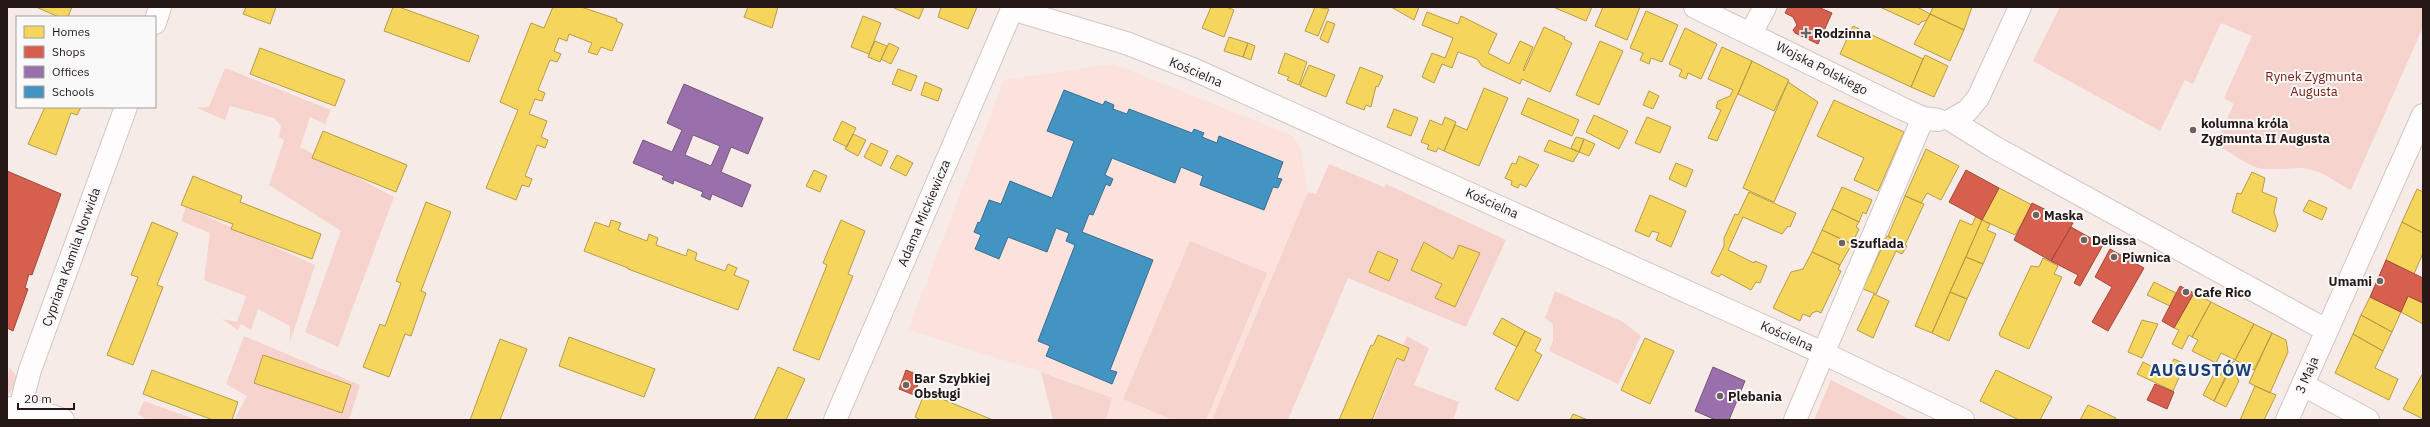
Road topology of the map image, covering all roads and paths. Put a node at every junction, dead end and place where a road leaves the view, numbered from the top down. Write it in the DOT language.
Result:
graph roads {
  1 [pos="160,7"];
  2 [pos="1695,7"];
  3 [pos="1765,7"];
  4 [pos="2020,7"];
  5 [pos="1012,8"];
  6 [pos="156,20"];
  7 [pos="1751,33"];
  8 [pos="126,108"];
  9 [pos="2423,115"];
  10 [pos="1923,118"];
  11 [pos="1951,120"];
  12 [pos="2326,330"];
  13 [pos="1824,353"];
  14 [pos="2303,385"];
  15 [pos="14,408"];
  16 [pos="62,420"];
  17 [pos="835,420"];
  18 [pos="1795,420"];
  19 [pos="1962,420"];
  20 [pos="2287,420"];
  21 [pos="2368,420"];
  1 -- 6 [label="street"];
  2 -- 7 [label="street, Wojska Polskiego"];
  3 -- 7 [label="street"];
  4 -- 11 [label="street"];
  5 -- 13 [label="street, Kościelna"];
  5 -- 17 [label="street, Adama Mickiewicza"];
  7 -- 10 [label="street, Wojska Polskiego"];
  8 -- 15 [label="street, Cypriana Kamila Norwida"];
  9 -- 12 [label="street"];
  10 -- 11 [label="street, Wojska Polskiego"];
  10 -- 13 [label="street"];
  11 -- 12 [label="street"];
  12 -- 14 [label="street, 3 Maja"];
  13 -- 18 [label="street"];
  13 -- 19 [label="street, Kościelna"];
  14 -- 20 [label="street, 3 Maja"];
  14 -- 21 [label="street"];
  15 -- 16 [label="street"];
}
